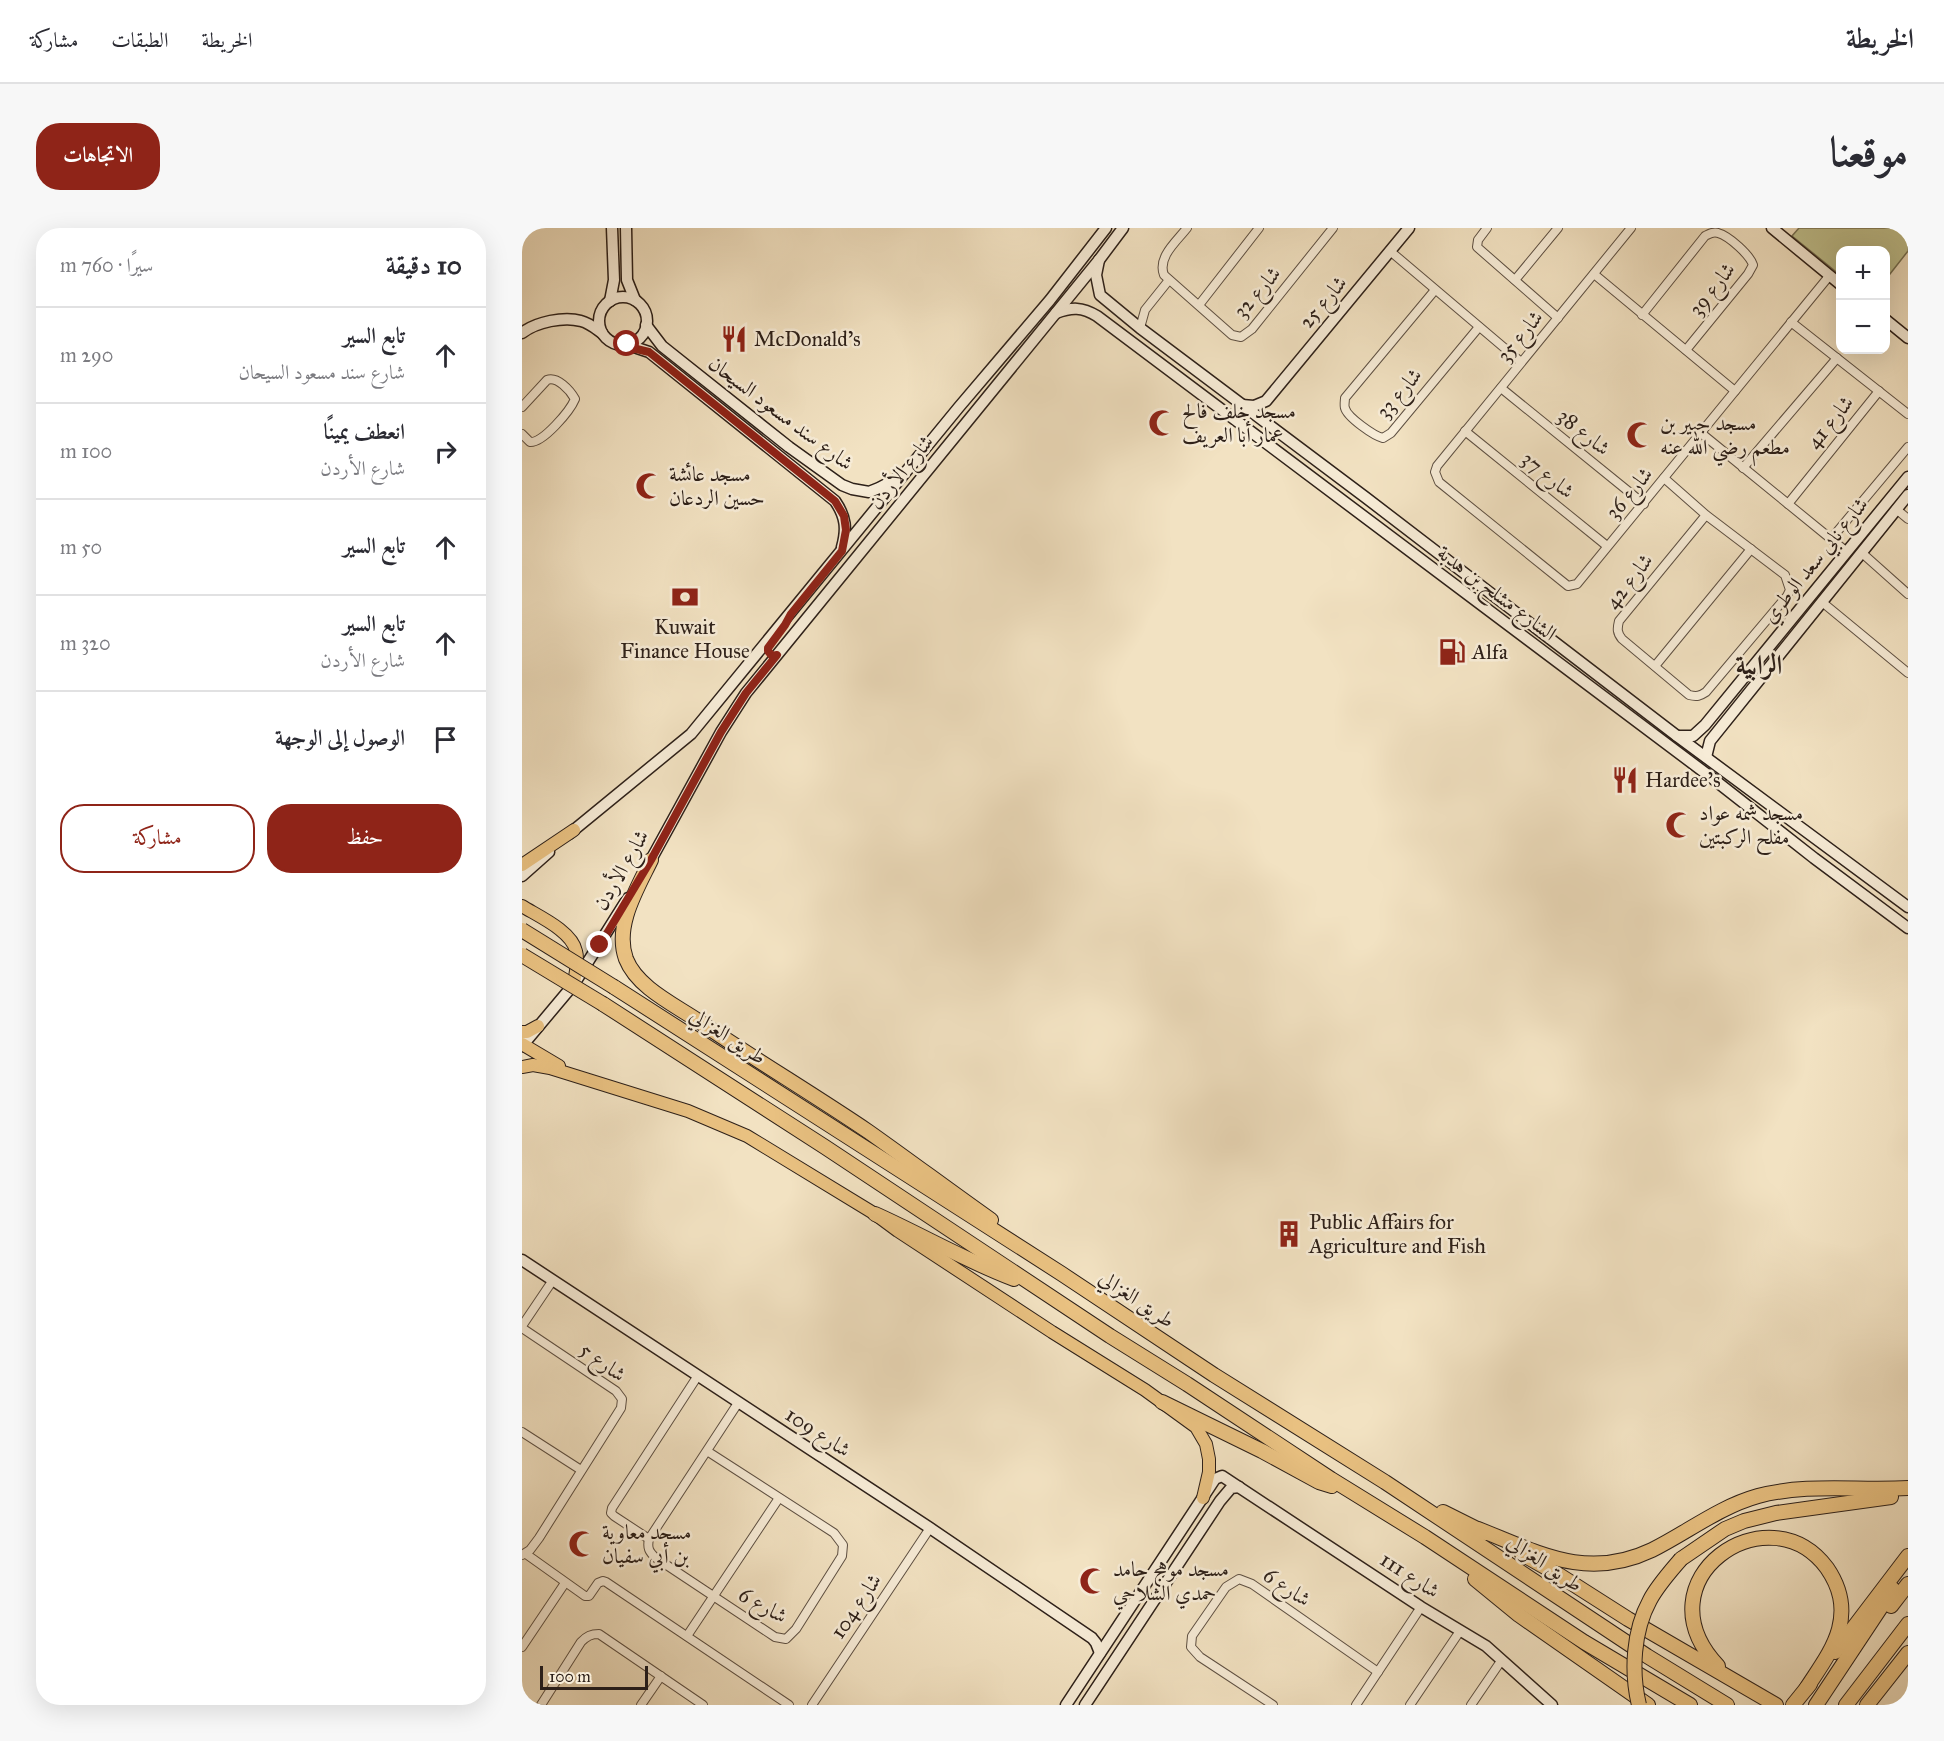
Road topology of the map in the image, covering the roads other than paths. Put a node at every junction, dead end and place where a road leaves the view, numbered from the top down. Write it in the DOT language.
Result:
graph roads {
  1 [pos="612,228"];
  2 [pos="626,228"];
  3 [pos="1106,228"];
  4 [pos="1123,228"];
  5 [pos="1188,228"];
  6 [pos="1258,228"];
  7 [pos="1333,228"];
  8 [pos="1409,228"];
  9 [pos="1487,228"];
  10 [pos="1558,228"];
  11 [pos="1631,228"];
  12 [pos="1772,228"];
  13 [pos="1390,251"];
  14 [pos="1099,260"];
  15 [pos="1594,274"];
  16 [pos="1830,275"];
  17 [pos="1169,280"];
  18 [pos="1515,280"];
  19 [pos="1836,280"];
  20 [pos="1435,290"];
  21 [pos="635,300"];
  22 [pos="1107,302"];
  23 [pos="607,304"];
  24 [pos="1199,305"];
  25 [pos="1056,313"];
  26 [pos="1642,315"];
  27 [pos="1097,316"];
  28 [pos="1558,318"];
  29 [pos="580,320"];
  30 [pos="1791,322"];
  31 [pos="1890,323"];
  32 [pos="646,325"];
  33 [pos="1479,327"];
  34 [pos="1140,328"];
  35 [pos="522,333"];
  36 [pos="602,333"];
  37 [pos="1908,339"];
  38 [pos="620,345"];
  39 [pos="1686,350"];
  40 [pos="1838,358"];
  41 [pos="1521,362"];
  42 [pos="1501,388"];
  43 [pos="1879,391"];
  44 [pos="1735,392"];
  45 [pos="1266,401"];
  46 [pos="1242,405"];
  47 [pos="522,407"];
  48 [pos="959,407"];
  49 [pos="1908,414"];
  50 [pos="1268,425"];
  51 [pos="1465,431"];
  52 [pos="1701,433"];
  53 [pos="522,434"];
  54 [pos="789,447"];
  55 [pos="1908,447"];
  56 [pos="944,451"];
  57 [pos="779,458"];
  58 [pos="1437,466"];
  59 [pos="1743,468"];
  60 [pos="906,473"];
  61 [pos="1908,477"];
  62 [pos="1664,478"];
  63 [pos="1908,495"];
  64 [pos="1365,497"];
  65 [pos="1644,504"];
  66 [pos="1788,504"];
  67 [pos="1355,509"];
  68 [pos="1896,509"];
  69 [pos="1706,515"];
  70 [pos="1908,519"];
  71 [pos="1831,539"];
  72 [pos="1607,546"];
  73 [pos="1751,549"];
  74 [pos="842,551"];
  75 [pos="1847,552"];
  76 [pos="1862,553"];
  77 [pos="1908,594"];
  78 [pos="1822,602"];
  79 [pos="791,614"];
  80 [pos="1774,641"];
  81 [pos="1784,650"];
  82 [pos="777,655"];
  83 [pos="1655,666"];
  84 [pos="1908,673"];
  85 [pos="1677,736"];
  86 [pos="1706,757"];
  87 [pos="1748,787"];
  88 [pos="1740,800"];
  89 [pos="1769,804"];
  90 [pos="1758,814"];
  91 [pos="574,830"];
  92 [pos="651,860"];
  93 [pos="522,865"];
  94 [pos="522,876"];
  95 [pos="522,906"];
  96 [pos="1908,907"];
  97 [pos="1908,928"];
  98 [pos="522,930"];
  99 [pos="522,955"];
  100 [pos="574,984"];
  101 [pos="538,1026"];
  102 [pos="522,1042"];
  103 [pos="522,1067"];
  104 [pos="573,1075"];
  105 [pos="875,1214"];
  106 [pos="522,1260"];
  107 [pos="1062,1274"];
  108 [pos="553,1280"];
  109 [pos="1037,1288"];
  110 [pos="522,1327"];
  111 [pos="697,1377"];
  112 [pos="1162,1402"];
  113 [pos="738,1403"];
  114 [pos="522,1432"];
  115 [pos="707,1451"];
  116 [pos="581,1470"];
  117 [pos="1385,1482"];
  118 [pos="1239,1487"];
  119 [pos="1908,1488"];
  120 [pos="1349,1491"];
  121 [pos="1908,1494"];
  122 [pos="779,1498"];
  123 [pos="1203,1498"];
  124 [pos="1184,1526"];
  125 [pos="930,1528"];
  126 [pos="1478,1529"];
  127 [pos="1197,1535"];
  128 [pos="1425,1538"];
  129 [pos="649,1539"];
  130 [pos="524,1554"];
  131 [pos="1908,1556"];
  132 [pos="1908,1567"];
  133 [pos="565,1583"];
  134 [pos="1908,1584"];
  135 [pos="714,1597"];
  136 [pos="1421,1606"];
  137 [pos="1908,1624"];
  138 [pos="1460,1631"];
  139 [pos="687,1636"];
  140 [pos="1092,1638"];
  141 [pos="1110,1638"];
  142 [pos="522,1647"];
  143 [pos="1100,1653"];
  144 [pos="1908,1653"];
  145 [pos="1501,1661"];
  146 [pos="1908,1666"];
  147 [pos="1378,1672"];
  148 [pos="661,1676"];
  149 [pos="1728,1676"];
  150 [pos="1806,1689"];
  151 [pos="541,1705"];
  152 [pos="641,1705"];
  153 [pos="703,1705"];
  154 [pos="789,1705"];
  155 [pos="812,1705"];
  156 [pos="1066,1705"];
  157 [pos="1085,1705"];
  158 [pos="1273,1705"];
  159 [pos="1356,1705"];
  160 [pos="1410,1705"];
  161 [pos="1471,1705"];
  162 [pos="1552,1705"];
  163 [pos="1639,1705"];
  164 [pos="1648,1705"];
  165 [pos="1690,1705"];
  166 [pos="1727,1705"];
  167 [pos="1776,1705"];
  168 [pos="1793,1705"];
  169 [pos="1816,1705"];
  170 [pos="1846,1705"];
  171 [pos="1868,1705"];
  1 -- 23 [label="street"];
  2 -- 21 [label="street"];
  3 -- 48 [label="street, شارع الأردن"];
  4 -- 14 [label="street, شارع الأردن"];
  5 -- 17 [label="street"];
  6 -- 24 [label="street, شارع 32"];
  7 -- 24 [label="street, شارع 32"];
  8 -- 13 [label="street, شارع 25"];
  9 -- 18 [label="street"];
  10 -- 18 [label="street"];
  11 -- 15 [label="street, شارع 35"];
  12 -- 16 [label="street"];
  13 -- 20 [label="street"];
  13 -- 45 [label="street, شارع 25"];
  14 -- 22 [label="street"];
  14 -- 25 [label="street, شارع الأردن"];
  15 -- 26 [label="street"];
  15 -- 28 [label="street, شارع 35"];
  16 -- 19 [label="street"];
  16 -- 30 [label="street, شارع 36"];
  17 -- 24 [label="street, شارع 32"];
  17 -- 34 [label="street"];
  18 -- 28 [label="street"];
  20 -- 33 [label="street"];
  20 -- 33 [label="street, شارع 33"];
  21 -- 23 [label="street"];
  21 -- 32 [label="street"];
  22 -- 27 [label="street"];
  22 -- 34 [label="street, الشارع مشلح بن هدبة"];
  23 -- 29 [label="street"];
  23 -- 36 [label="street"];
  25 -- 27 [label="street, الشارع مشلح بن هدبة"];
  25 -- 56 [label="street, شارع الأردن"];
  26 -- 39 [label="street"];
  26 -- 39 [label="street, شارع 39"];
  27 -- 67 [label="street, الشارع مشلح بن هدبة"];
  28 -- 41 [label="street, شارع 35"];
  29 -- 35 [label="street"];
  29 -- 36 [label="street"];
  30 -- 40 [label="street, شارع 41"];
  30 -- 44 [label="street, شارع 36"];
  31 -- 37 [label="street"];
  32 -- 38 [label="street"];
  32 -- 54 [label="street, شارع سند مسعود السيحان"];
  33 -- 41 [label="street"];
  34 -- 46 [label="street, الشارع مشلح بن هدبة"];
  36 -- 38 [label="street"];
  38 -- 57 [label="street, شارع سند مسعود السيحان"];
  39 -- 44 [label="street"];
  40 -- 43 [label="street, شارع 41"];
  40 -- 59 [label="street, شارع 41"];
  41 -- 42 [label="street, شارع 35"];
  42 -- 51 [label="street, شارع 35"];
  42 -- 65 [label="street, شارع 38"];
  43 -- 49 [label="street, شارع 41"];
  43 -- 66 [label="street, شارع 41"];
  44 -- 52 [label="street, شارع 36"];
  45 -- 46 [label="street"];
  45 -- 50 [label="street"];
  46 -- 50 [label="street, الشارع مشلح بن هدبة"];
  47 -- 53 [label="street"];
  48 -- 56 [label="street"];
  48 -- 60 [label="street, شارع الأردن"];
  50 -- 64 [label="street, الشارع مشلح بن هدبة"];
  51 -- 58 [label="street, شارع 35"];
  51 -- 72 [label="street, شارع 37"];
  52 -- 59 [label="street"];
  52 -- 62 [label="street, شارع 36"];
  54 -- 57 [label="street"];
  54 -- 60 [label="street, شارع سند مسعود السيحان"];
  55 -- 71 [label="street"];
  56 -- 82 [label="street, شارع الأردن"];
  57 -- 74 [label="street, شارع سند مسعود السيحان"];
  58 -- 72 [label="street, شارع 36"];
  59 -- 66 [label="street"];
  60 -- 74 [label="street, شارع الأردن"];
  61 -- 75 [label="street, شارع نابي سعد الوطري"];
  62 -- 65 [label="street, شارع 36"];
  62 -- 69 [label="street, شارع 42"];
  63 -- 68 [label="street, شارع نابي سعد الوطري"];
  64 -- 67 [label="street"];
  64 -- 85 [label="street, الشارع مشلح بن هدبة"];
  65 -- 72 [label="street, شارع 36"];
  66 -- 71 [label="street"];
  67 -- 88 [label="street, الشارع مشلح بن هدبة"];
  68 -- 70 [label="street"];
  68 -- 76 [label="street, شارع نابي سعد الوطري"];
  69 -- 73 [label="street, شارع 42"];
  69 -- 83 [label="street, شارع 42"];
  71 -- 75 [label="street"];
  73 -- 83 [label="street"];
  73 -- 83 [label="street, شارع 42"];
  74 -- 79 [label="street, شارع الأردن"];
  75 -- 80 [label="street, شارع نابي سعد الوطري"];
  76 -- 77 [label="street"];
  76 -- 78 [label="street, شارع نابي سعد الوطري"];
  78 -- 81 [label="street, شارع نابي سعد الوطري"];
  78 -- 84 [label="street"];
  79 -- 82 [label="street"];
  79 -- 91 [label="street, شارع الأردن"];
  80 -- 81 [label="street"];
  80 -- 85 [label="street, شارع نابي سعد الوطري"];
  81 -- 86 [label="street, شارع نابي سعد الوطري"];
  82 -- 92 [label="street, شارع الأردن"];
  85 -- 86 [label="street, الشارع مشلح بن هدبة"];
  86 -- 87 [label="street, الشارع مشلح بن هدبة"];
  87 -- 88 [label="street"];
  87 -- 89 [label="street, الشارع مشلح بن هدبة"];
  88 -- 90 [label="street, الشارع مشلح بن هدبة"];
  89 -- 90 [label="street"];
  89 -- 96 [label="street, الشارع مشلح بن هدبة"];
  90 -- 97 [label="street, الشارع مشلح بن هدبة"];
  91 -- 93 [label="main road"];
  91 -- 94 [label="street, شارع الأردن"];
  92 -- 100 [label="street, شارع الأردن"];
  92 -- 107 [label="highway"];
  95 -- 100 [label="main road"];
  98 -- 107 [label="highway, طريق الغزالي, bridge"];
  99 -- 109 [label="highway, طريق الغزالي, bridge"];
  100 -- 101 [label="street, شارع الأردن"];
  101 -- 102 [label="main road"];
  102 -- 104 [label="main road"];
  103 -- 104 [label="main road"];
  104 -- 105 [label="main road"];
  105 -- 109 [label="highway"];
  105 -- 112 [label="main road"];
  106 -- 108 [label="street, شارع 109"];
  107 -- 117 [label="highway, طريق الغزالي"];
  108 -- 110 [label="street, شارع 5"];
  108 -- 111 [label="street, شارع 109"];
  109 -- 120 [label="highway, طريق الغزالي"];
  110 -- 116 [label="street, شارع 5"];
  111 -- 113 [label="street, شارع 109"];
  111 -- 129 [label="street"];
  112 -- 120 [label="highway"];
  112 -- 123 [label="main road"];
  113 -- 115 [label="street"];
  113 -- 125 [label="street, شارع 109"];
  114 -- 116 [label="street"];
  115 -- 122 [label="street, شارع 6"];
  115 -- 129 [label="street"];
  116 -- 130 [label="street, شارع 5"];
  117 -- 126 [label="highway"];
  117 -- 166 [label="highway, طريق الغزالي"];
  118 -- 123 [label="street, شارع 111"];
  118 -- 127 [label="street"];
  118 -- 136 [label="street, شارع 111"];
  119 -- 126 [label="highway"];
  120 -- 128 [label="highway, طريق الغزالي"];
  121 -- 163 [label="highway, bridge"];
  122 -- 135 [label="street, شارع 6"];
  122 -- 135 [label="street, شارع 6"];
  123 -- 124 [label="street"];
  124 -- 127 [label="street"];
  124 -- 141 [label="street"];
  125 -- 140 [label="street, شارع 109"];
  125 -- 155 [label="street, شارع 104"];
  126 -- 149 [label="highway"];
  127 -- 157 [label="street"];
  128 -- 164 [label="highway"];
  128 -- 165 [label="highway, طريق الغزالي"];
  129 -- 135 [label="street, شارع 6"];
  130 -- 133 [label="street"];
  131 -- 150 [label="highway"];
  132 -- 169 [label="highway"];
  133 -- 139 [label="street"];
  133 -- 142 [label="street"];
  134 -- 169 [label="highway"];
  135 -- 139 [label="street"];
  136 -- 138 [label="street, شارع 111"];
  136 -- 147 [label="street"];
  137 -- 170 [label="highway"];
  138 -- 145 [label="street, شارع 111"];
  138 -- 160 [label="street"];
  139 -- 154 [label="street"];
  140 -- 141 [label="street"];
  140 -- 143 [label="street, شارع 109"];
  141 -- 143 [label="street"];
  143 -- 156 [label="street"];
  144 -- 171 [label="highway"];
  145 -- 161 [label="street"];
  145 -- 162 [label="street, شارع 111"];
  146 -- 171 [label="highway"];
  147 -- 158 [label="street, شارع 6"];
  147 -- 159 [label="street"];
  148 -- 151 [label="street"];
  148 -- 152 [label="street"];
  148 -- 153 [label="street"];
  149 -- 150 [label="highway"];
  149 -- 167 [label="highway"];
  150 -- 168 [label="highway"];
}
